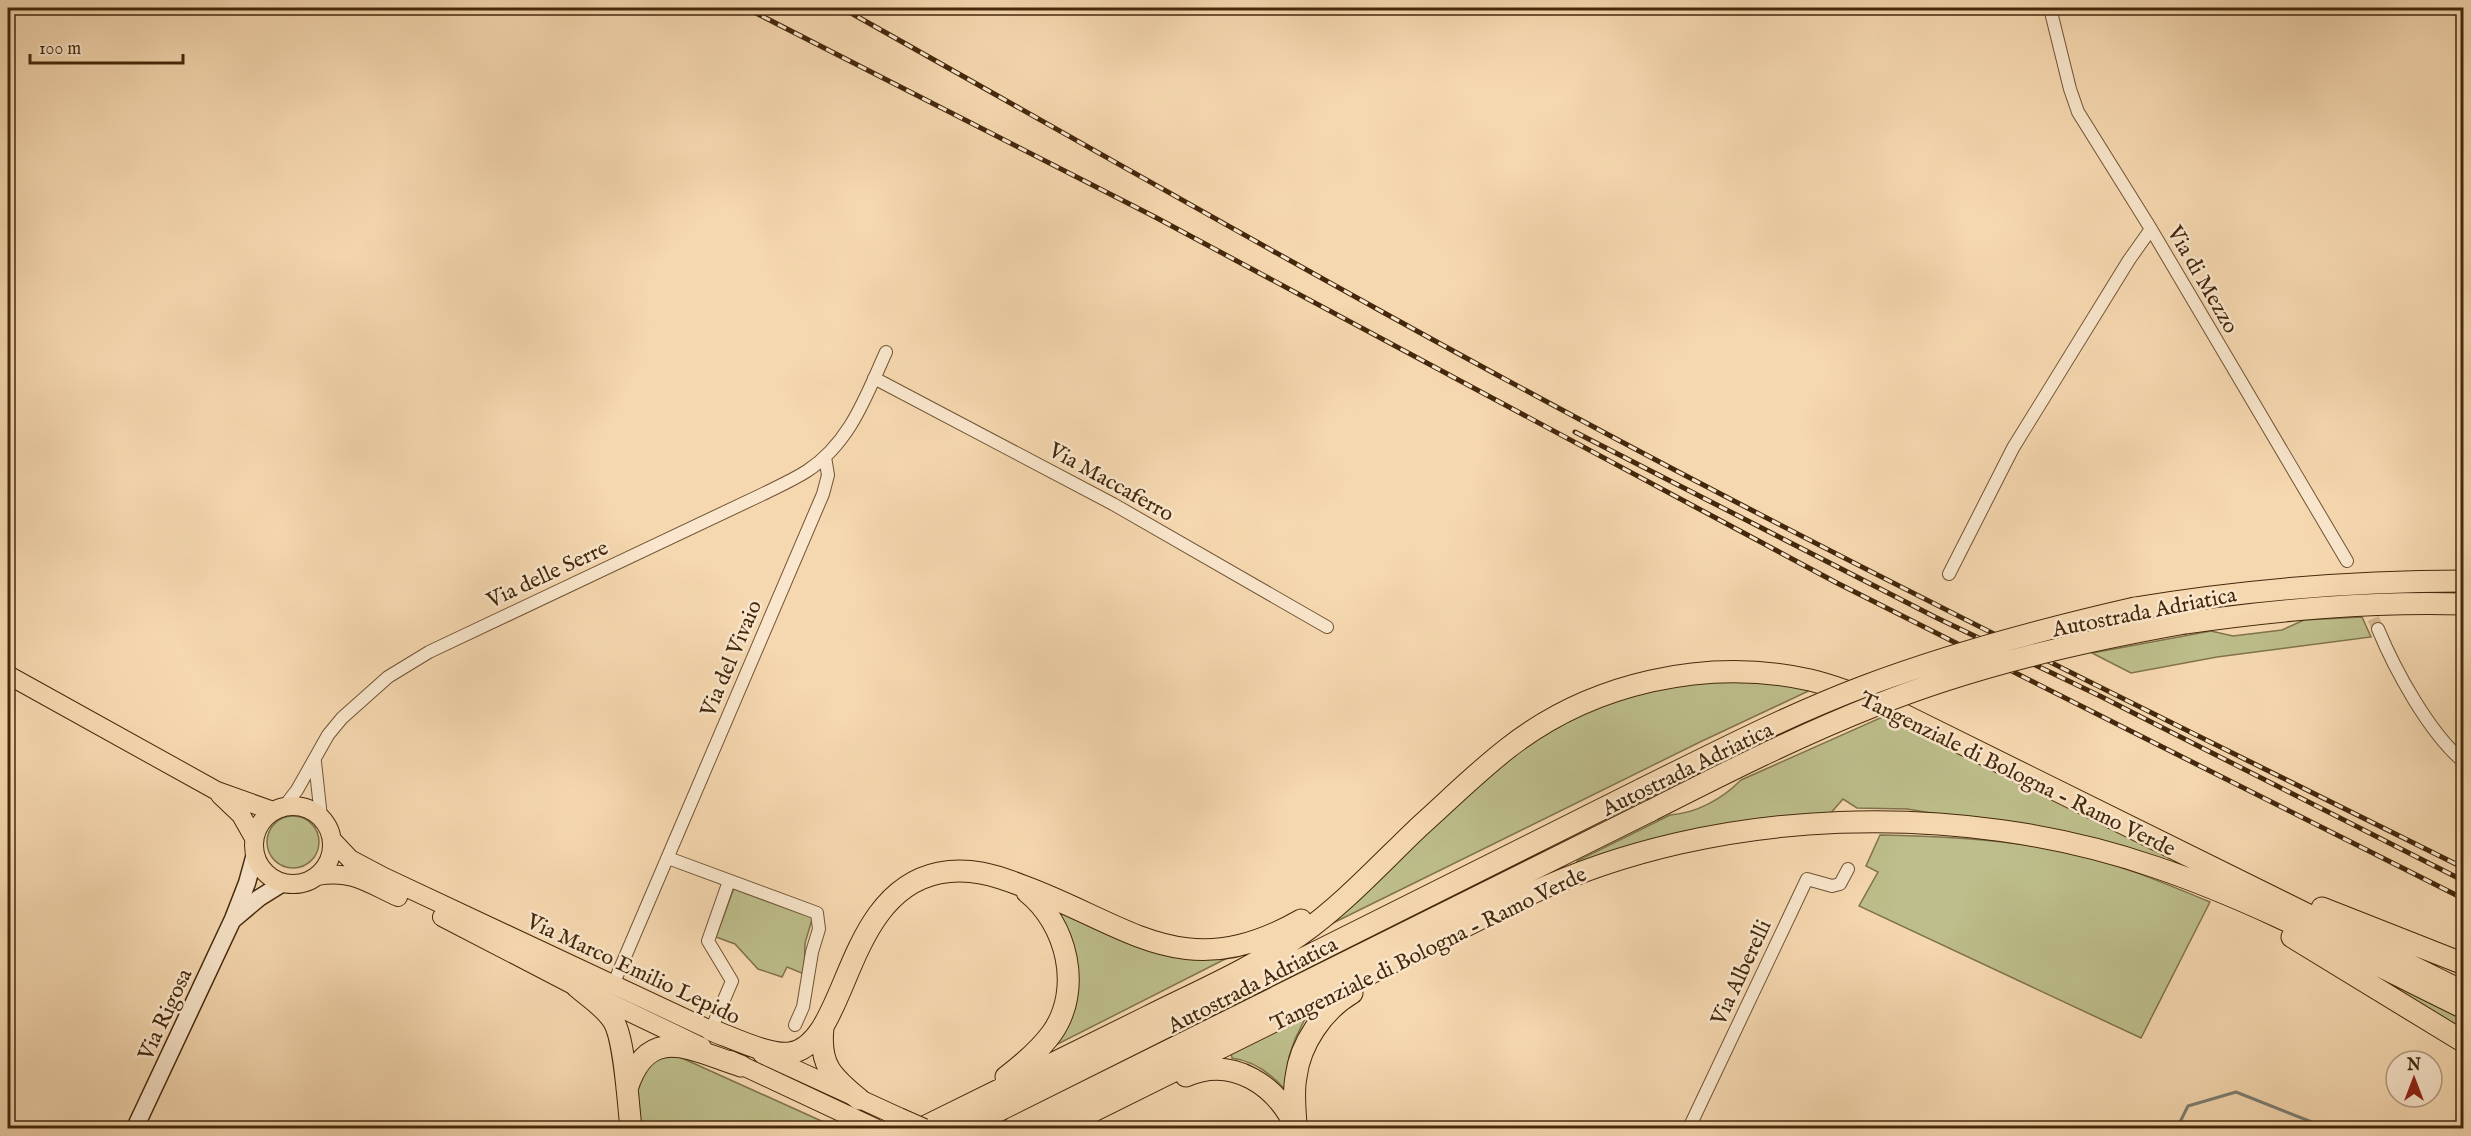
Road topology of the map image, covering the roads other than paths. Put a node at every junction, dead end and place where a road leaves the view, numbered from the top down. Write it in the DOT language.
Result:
graph roads {
  1 [pos="2050,8"];
  2 [pos="2151,229"];
  3 [pos="886,352"];
  4 [pos="874,378"];
  5 [pos="825,458"];
  6 [pos="2347,561"];
  7 [pos="1949,574"];
  8 [pos="2463,581"];
  9 [pos="2463,604"];
  10 [pos="1327,627"];
  11 [pos="2378,629"];
  12 [pos="8,675"];
  13 [pos="315,761"];
  14 [pos="2463,762"];
  15 [pos="217,791"];
  16 [pos="278,809"];
  17 [pos="321,817"];
  18 [pos="1421,825"];
  19 [pos="2134,828"];
  20 [pos="332,840"];
  21 [pos="254,846"];
  22 [pos="668,858"];
  23 [pos="1848,868"];
  24 [pos="2159,868"];
  25 [pos="317,876"];
  26 [pos="729,881"];
  27 [pos="1012,881"];
  28 [pos="283,883"];
  29 [pos="233,919"];
  30 [pos="1447,935"];
  31 [pos="2463,964"];
  32 [pos="613,985"];
  33 [pos="577,987"];
  34 [pos="2463,992"];
  35 [pos="2463,1008"];
  36 [pos="795,1025"];
  37 [pos="823,1028"];
  38 [pos="711,1030"];
  39 [pos="2463,1042"];
  40 [pos="741,1066"];
  41 [pos="626,1090"];
  42 [pos="859,1099"];
  43 [pos="944,1117"];
  44 [pos="135,1128"];
  45 [pos="631,1128"];
  46 [pos="874,1128"];
  47 [pos="923,1128"];
  48 [pos="964,1128"];
  49 [pos="1013,1128"];
  50 [pos="1059,1128"];
  51 [pos="1064,1128"];
  52 [pos="1296,1128"];
  53 [pos="1689,1128"];
  1 -- 2 [label="street, Via di Mezzo"];
  2 -- 6 [label="street, Via di Mezzo"];
  2 -- 7 [label="street"];
  3 -- 4 [label="street"];
  4 -- 5 [label="street"];
  4 -- 10 [label="street, Via Maccaferro"];
  5 -- 13 [label="street, Via delle Serre"];
  5 -- 22 [label="street, Via del Vivaio"];
  8 -- 48 [label="highway, Autostrada Adriatica, bridge"];
  9 -- 49 [label="highway, Autostrada Adriatica, bridge"];
  11 -- 14 [label="street"];
  12 -- 15 [label="main road"];
  13 -- 16 [label="street, Via delle Serre"];
  13 -- 17 [label="street"];
  15 -- 16 [label="main road"];
  15 -- 21 [label="main road"];
  16 -- 17 [label="main road"];
  16 -- 21 [label="main road"];
  17 -- 20 [label="main road"];
  18 -- 19 [label="highway, Tangenziale di Bologna - Ramo Verde"];
  18 -- 27 [label="highway"];
  18 -- 43 [label="highway, Tangenziale di Bologna - Ramo Verde"];
  19 -- 31 [label="highway"];
  19 -- 34 [label="highway, Tangenziale di Bologna - Ramo Verde"];
  20 -- 25 [label="main road"];
  20 -- 32 [label="main road, Via Marco Emilio Lepido"];
  21 -- 28 [label="main road"];
  21 -- 29 [label="main road, Via Rigosa"];
  22 -- 26 [label="street"];
  22 -- 32 [label="street, Via del Vivaio"];
  23 -- 53 [label="street, Via Alberelli"];
  24 -- 30 [label="highway, Tangenziale di Bologna - Ramo Verde"];
  24 -- 35 [label="highway, Tangenziale di Bologna - Ramo Verde"];
  24 -- 39 [label="highway"];
  25 -- 28 [label="main road"];
  25 -- 33 [label="main road, Via Marco Emilio Lepido"];
  26 -- 36 [label="street"];
  26 -- 38 [label="street"];
  27 -- 37 [label="highway"];
  27 -- 43 [label="highway"];
  28 -- 29 [label="main road, Via Rigosa"];
  29 -- 44 [label="main road, Via Rigosa"];
  30 -- 50 [label="highway, Tangenziale di Bologna - Ramo Verde"];
  30 -- 52 [label="highway"];
  32 -- 38 [label="main road, Via Marco Emilio Lepido"];
  33 -- 40 [label="main road, Via Marco Emilio Lepido"];
  33 -- 41 [label="highway"];
  37 -- 38 [label="highway"];
  37 -- 42 [label="highway"];
  38 -- 42 [label="main road, Via Marco Emilio Lepido"];
  40 -- 41 [label="highway"];
  40 -- 46 [label="main road, Via Marco Emilio Lepido"];
  41 -- 45 [label="highway"];
  42 -- 47 [label="main road, Via Marco Emilio Lepido, bridge"];
  43 -- 47 [label="highway, Tangenziale di Bologna - Ramo Verde"];
  51 -- 52 [label="highway"];
}
